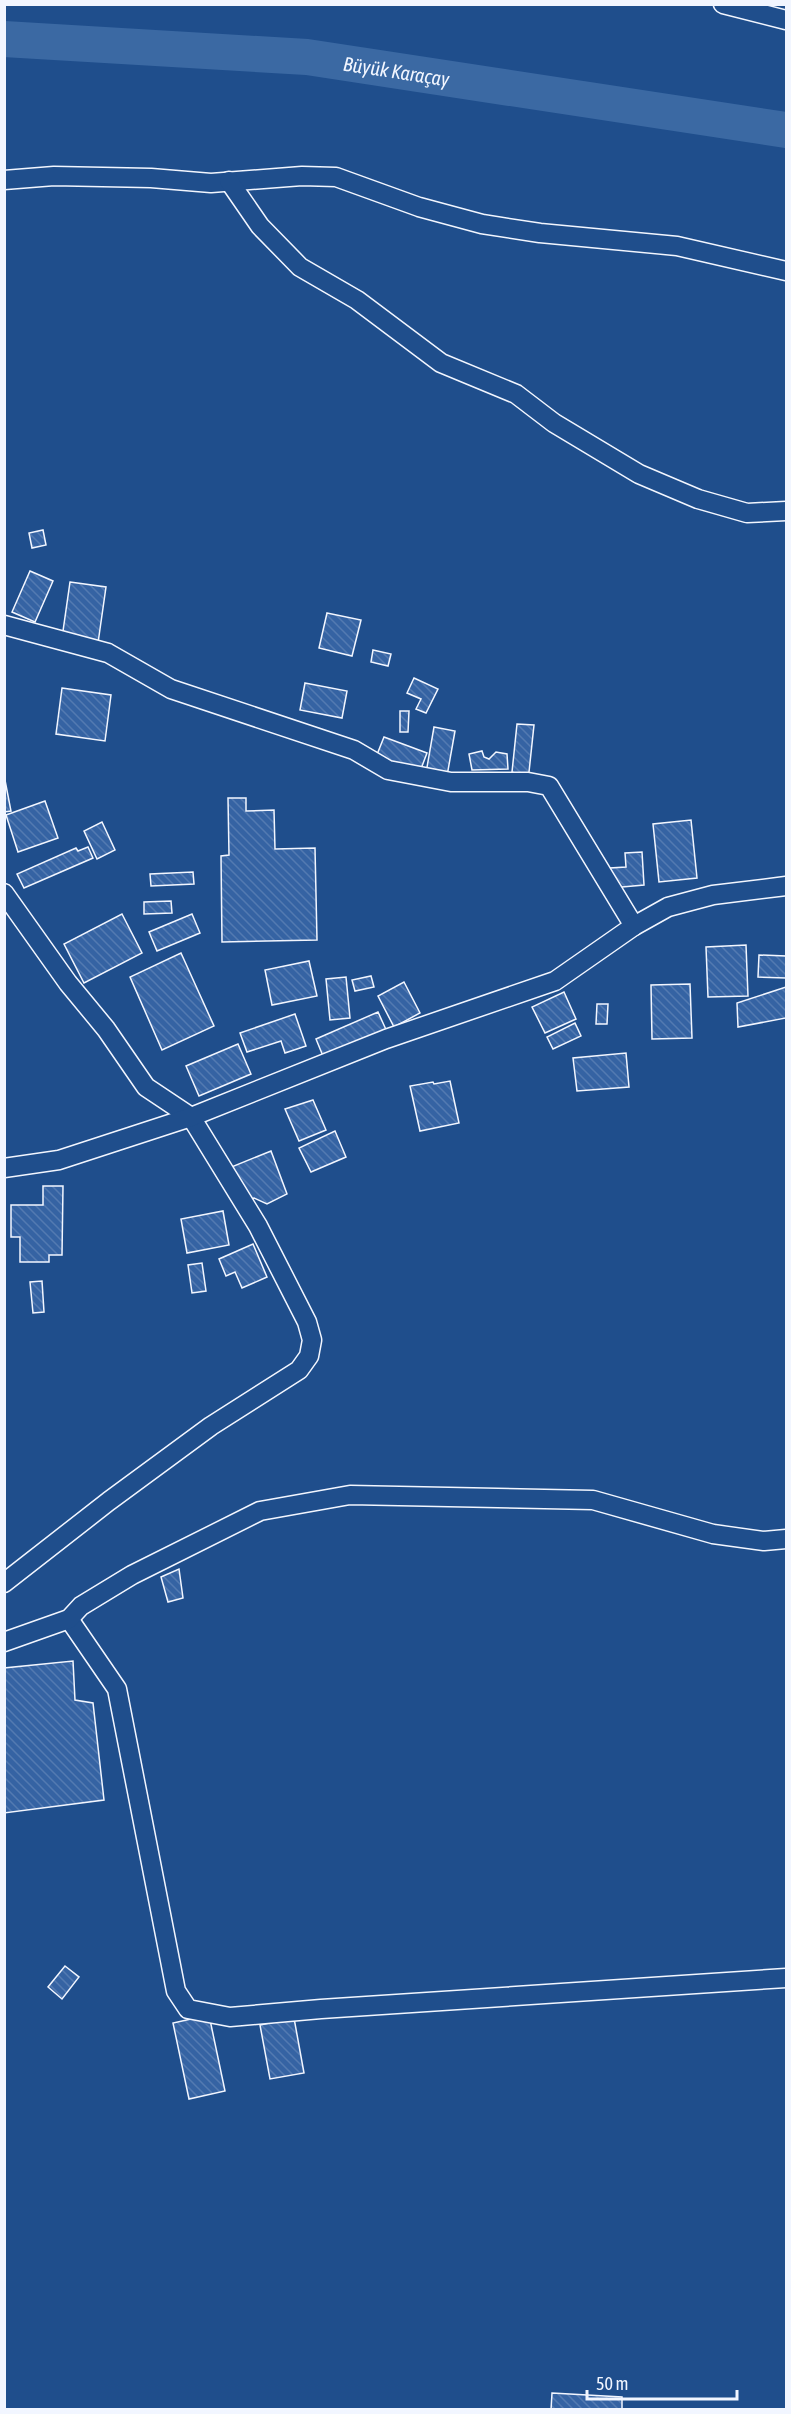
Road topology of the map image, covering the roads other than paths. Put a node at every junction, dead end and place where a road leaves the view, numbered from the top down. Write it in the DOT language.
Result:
graph roads {
  1 [pos="723,4"];
  2 [pos="786,20"];
  3 [pos="4,180"];
  4 [pos="229,181"];
  5 [pos="786,271"];
  6 [pos="786,511"];
  7 [pos="4,625"];
  8 [pos="786,886"];
  9 [pos="4,893"];
  10 [pos="634,926"];
  11 [pos="191,1117"];
  12 [pos="4,1168"];
  13 [pos="786,1539"];
  14 [pos="4,1583"];
  15 [pos="69,1619"];
  16 [pos="4,1642"];
  17 [pos="786,1978"];
  1 -- 2 [label="street"];
  3 -- 4 [label="street"];
  4 -- 5 [label="street"];
  4 -- 6 [label="street"];
  7 -- 10 [label="street"];
  8 -- 10 [label="street"];
  9 -- 11 [label="street"];
  10 -- 11 [label="street"];
  11 -- 12 [label="street"];
  11 -- 14 [label="street"];
  13 -- 15 [label="street"];
  15 -- 16 [label="street"];
  15 -- 17 [label="street"];
}
